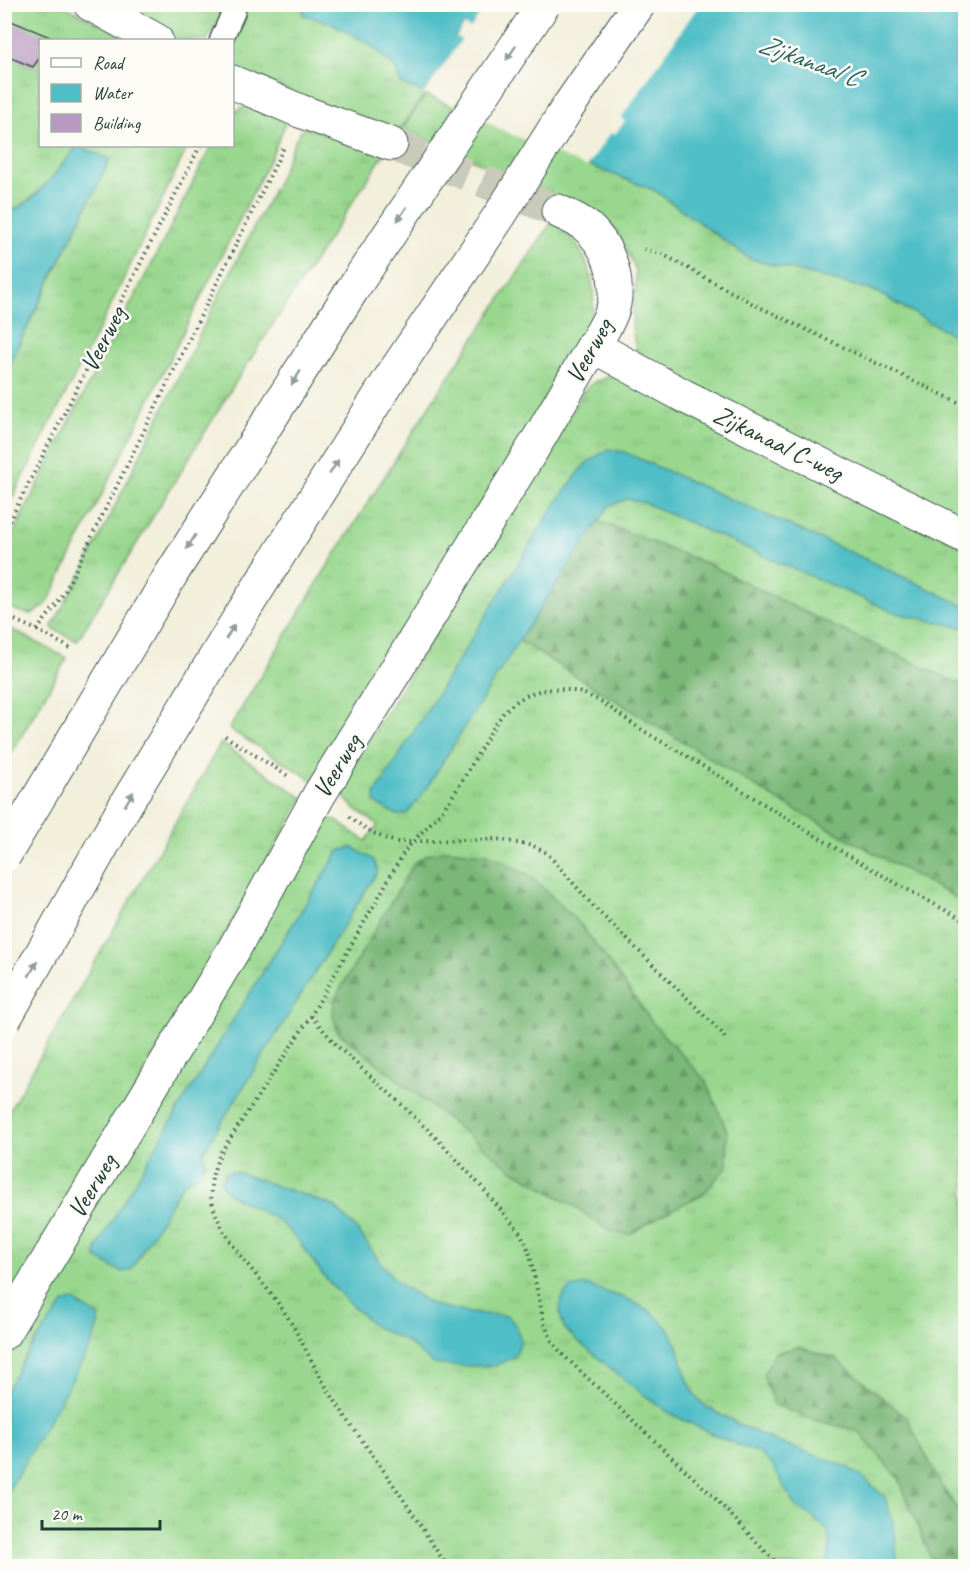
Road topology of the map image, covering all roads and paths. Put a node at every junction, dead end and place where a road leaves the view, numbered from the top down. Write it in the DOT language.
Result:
graph roads {
  1 [pos="90,4"];
  2 [pos="544,4"];
  3 [pos="639,4"];
  4 [pos="234,11"];
  5 [pos="154,39"];
  6 [pos="221,39"];
  7 [pos="234,83"];
  8 [pos="300,111"];
  9 [pos="391,144"];
  10 [pos="199,147"];
  11 [pos="558,212"];
  12 [pos="597,237"];
  13 [pos="593,346"];
  14 [pos="966,406"];
  15 [pos="4,532"];
  16 [pos="966,537"];
  17 [pos="4,615"];
  18 [pos="37,630"];
  19 [pos="72,649"];
  20 [pos="225,736"];
  21 [pos="319,795"];
  22 [pos="412,842"];
  23 [pos="4,856"];
  24 [pos="966,921"];
  25 [pos="311,1016"];
  26 [pos="4,1020"];
  27 [pos="727,1041"];
  28 [pos="4,1333"];
  29 [pos="447,1566"];
  30 [pos="778,1566"];
  1 -- 5 [label="main road"];
  2 -- 23 [label="main road, one-way, bridge"];
  26 -- 3 [label="main road, one-way, bridge"];
  4 -- 6 [label="lane"];
  7 -- 8 [label="main road"];
  8 -- 9 [label="main road"];
  8 -- 18 [label="path"];
  10 -- 15 [label="path, Veerweg"];
  11 -- 12 [label="main road, Veerweg"];
  12 -- 13 [label="main road, Veerweg"];
  12 -- 14 [label="path"];
  13 -- 16 [label="main road, Zijkanaal C-weg"];
  13 -- 21 [label="main road, Veerweg"];
  17 -- 18 [label="path"];
  18 -- 19 [label="path"];
  20 -- 21 [label="path"];
  21 -- 22 [label="path"];
  21 -- 28 [label="main road, Veerweg"];
  22 -- 24 [label="path"];
  22 -- 25 [label="path"];
  22 -- 27 [label="path"];
  25 -- 29 [label="path"];
  25 -- 30 [label="path"];
}
